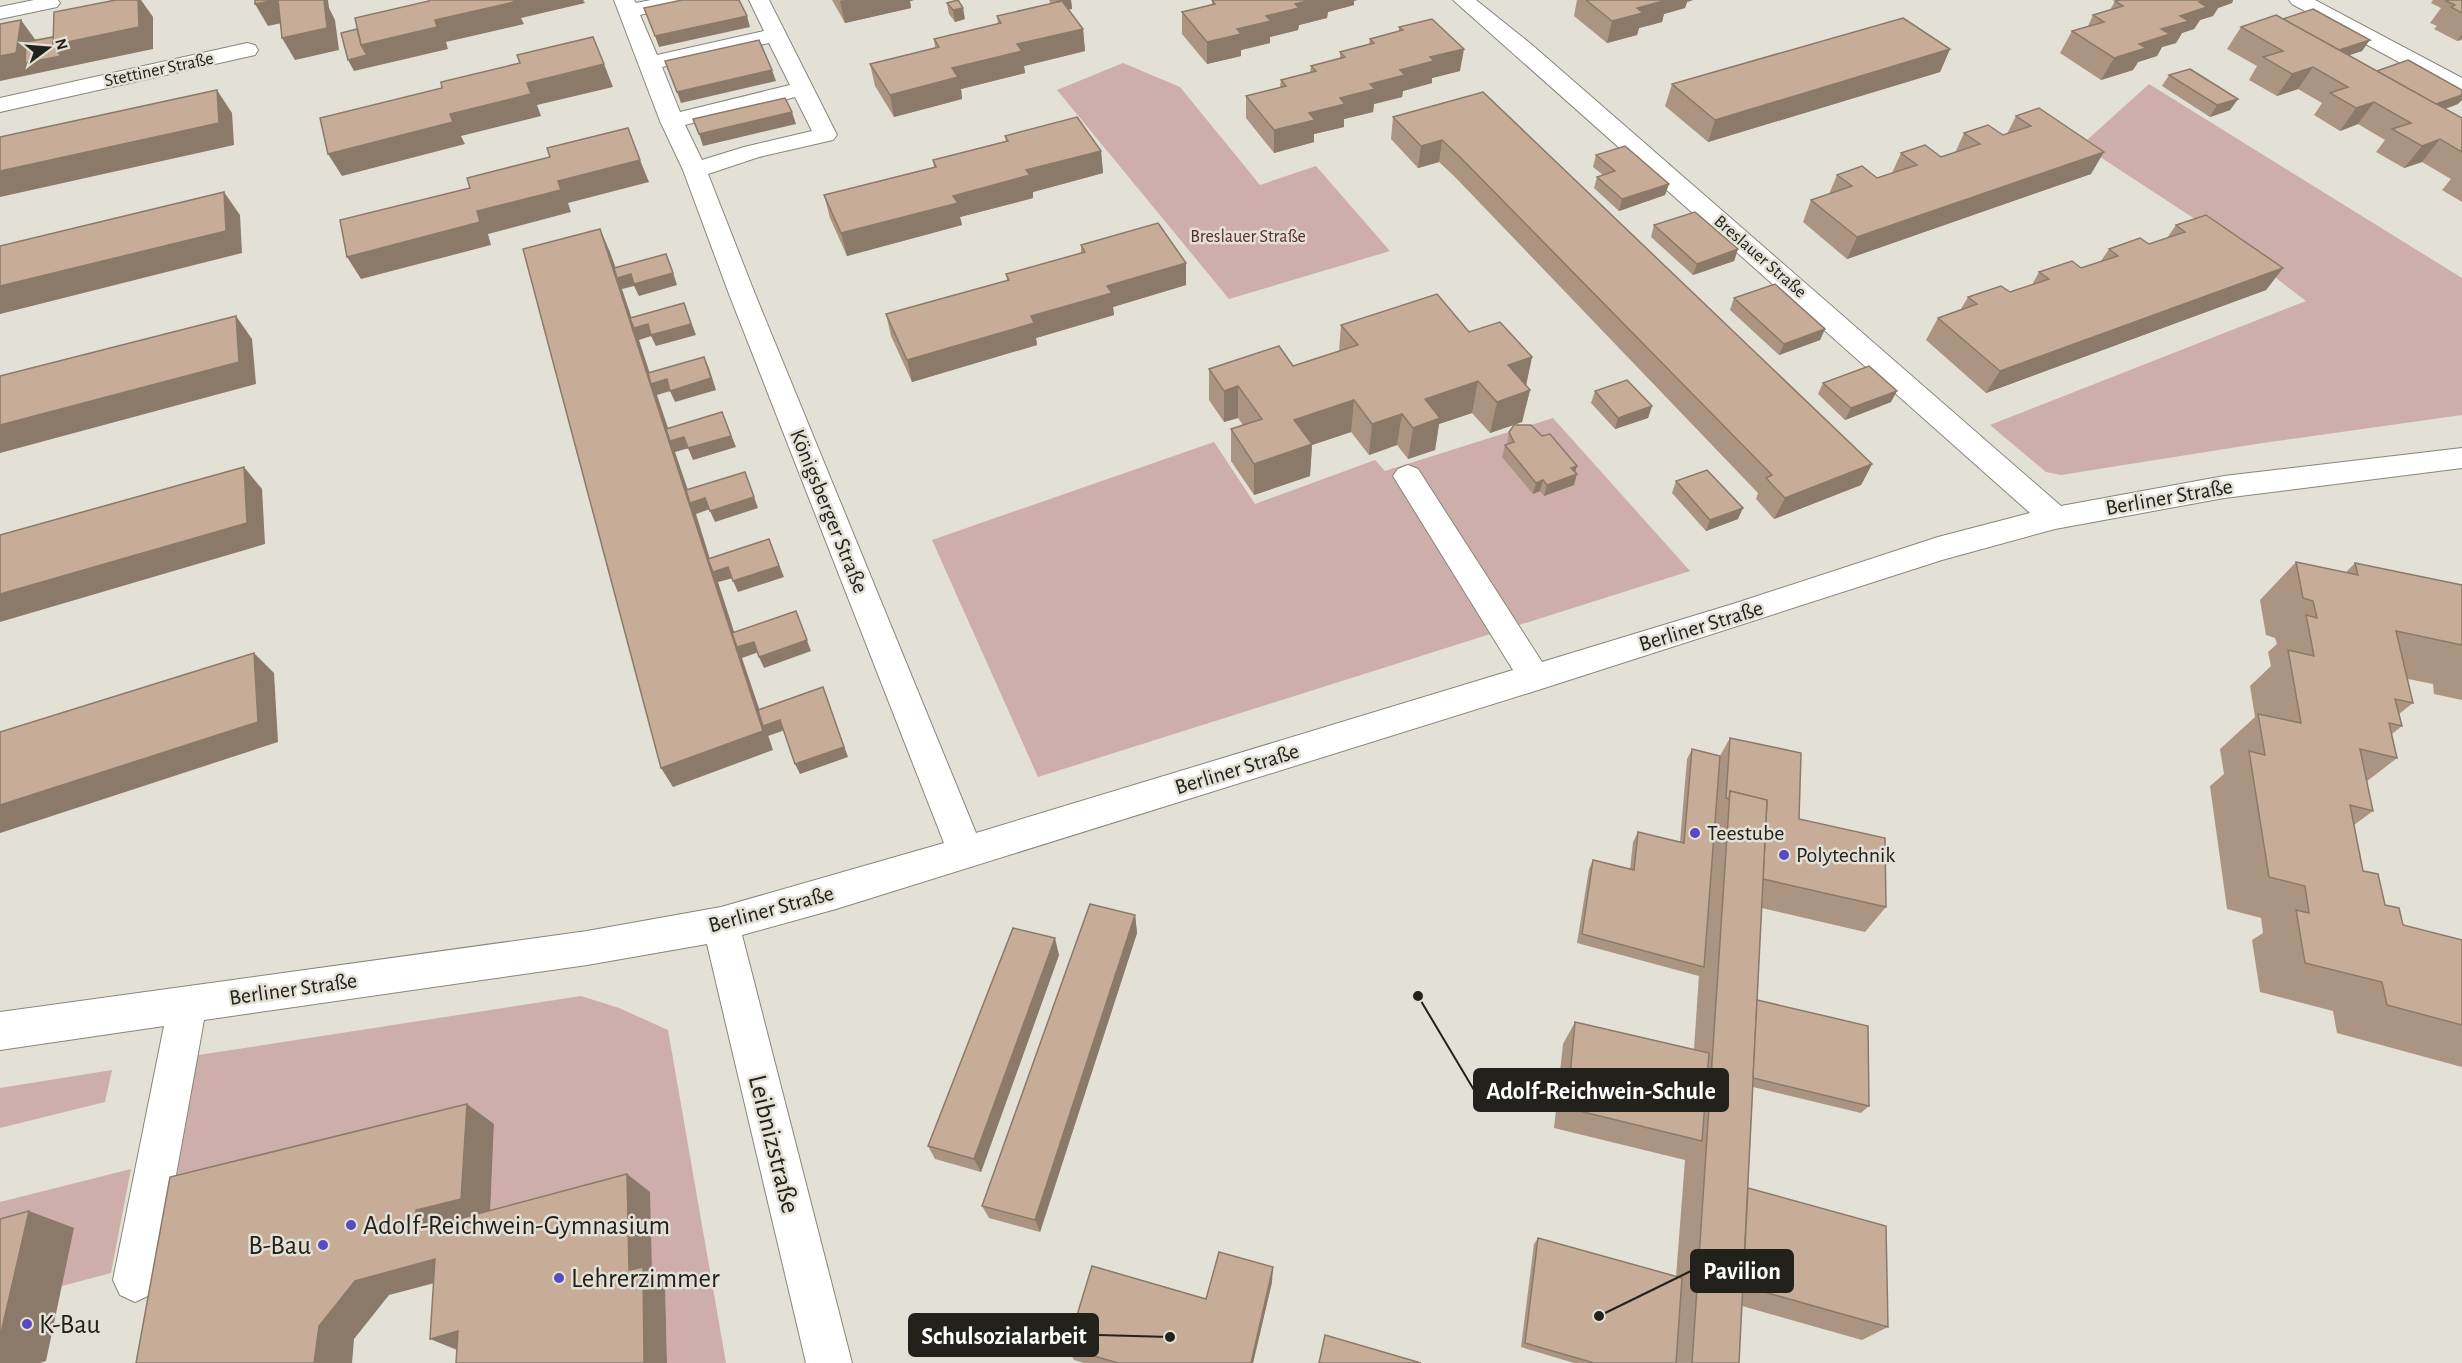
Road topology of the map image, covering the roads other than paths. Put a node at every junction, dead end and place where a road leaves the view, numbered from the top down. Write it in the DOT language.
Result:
graph roads {
  1 [pos="680,0"];
  2 [pos="759,0"];
  3 [pos="1463,0"];
  4 [pos="2299,0"];
  5 [pos="50,3"];
  6 [pos="626,6"];
  7 [pos="0,13"];
  8 [pos="776,35"];
  9 [pos="247,50"];
  10 [pos="650,63"];
  11 [pos="2462,87"];
  12 [pos="802,89"];
  13 [pos="0,105"];
  14 [pos="672,121"];
  15 [pos="695,170"];
  16 [pos="2462,458"];
  17 [pos="1408,476"];
  18 [pos="2055,518"];
  19 [pos="1535,678"];
  20 [pos="965,851"];
  21 [pos="721,924"];
  22 [pos="188,1004"];
  23 [pos="0,1031"];
  24 [pos="135,1280"];
  25 [pos="828,1363"];
  1 -- 6 [label="street"];
  2 -- 8 [label="street"];
  3 -- 18 [label="street, Breslauer Straße"];
  4 -- 11 [label="street"];
  5 -- 7 [label="street"];
  6 -- 10 [label="street, Königsberger Straße"];
  8 -- 10 [label="street"];
  8 -- 12 [label="street"];
  9 -- 13 [label="street, Stettiner Straße"];
  10 -- 14 [label="street, Königsberger Straße"];
  12 -- 14 [label="street"];
  12 -- 15 [label="street"];
  14 -- 15 [label="street, Königsberger Straße"];
  15 -- 20 [label="street, Königsberger Straße"];
  16 -- 18 [label="street, Berliner Straße"];
  17 -- 19 [label="street"];
  18 -- 19 [label="street, Berliner Straße"];
  19 -- 20 [label="street, Berliner Straße"];
  20 -- 21 [label="street, Berliner Straße"];
  21 -- 22 [label="street, Berliner Straße"];
  21 -- 25 [label="street, Leibnizstraße"];
  22 -- 23 [label="street, Berliner Straße"];
  22 -- 24 [label="street"];
}
